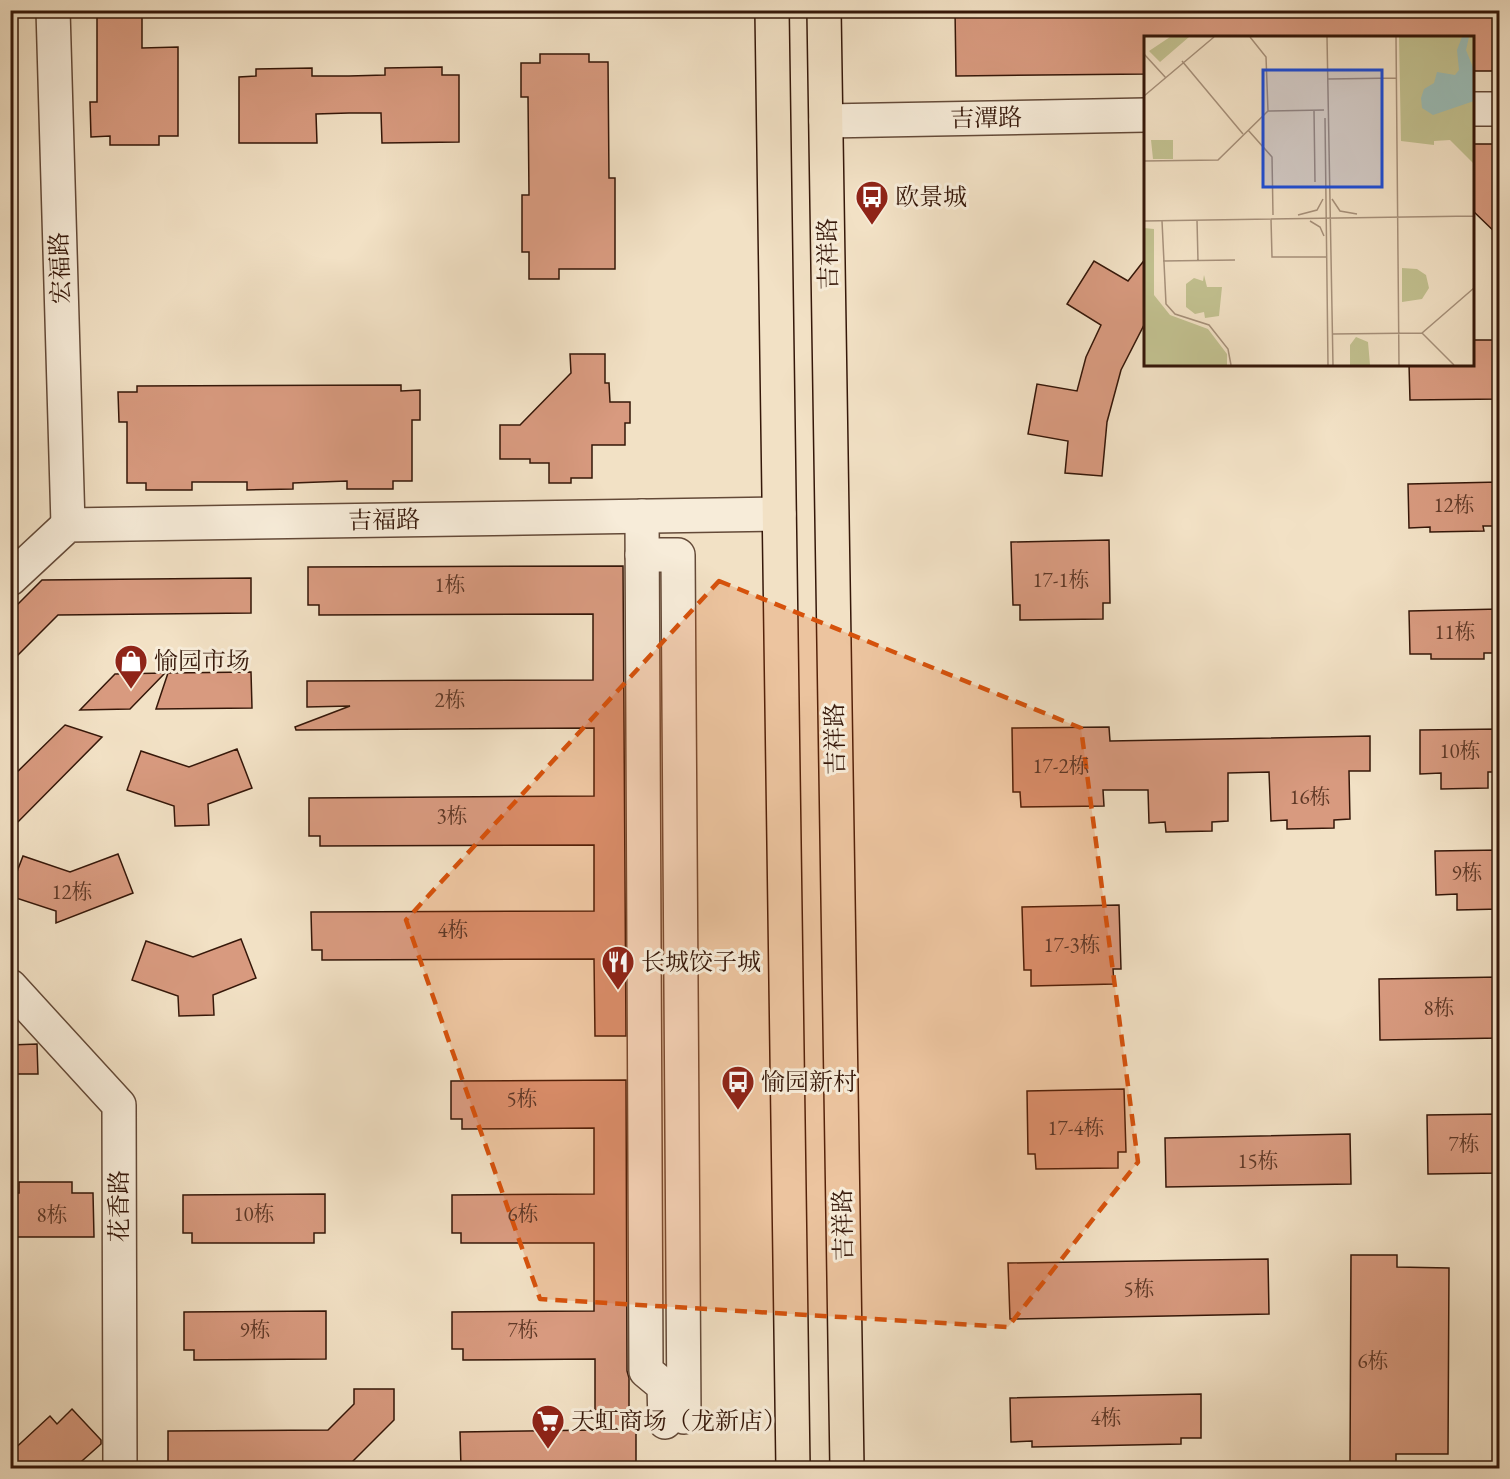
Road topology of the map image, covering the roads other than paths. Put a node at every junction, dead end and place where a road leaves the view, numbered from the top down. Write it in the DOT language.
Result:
graph roads {
  1 [pos="53,10"];
  2 [pos="772,10"];
  3 [pos="824,10"];
  4 [pos="1474,109"];
  5 [pos="1500,109"];
  6 [pos="1144,115"];
  7 [pos="826,121"];
  8 [pos="779,514"];
  9 [pos="642,516"];
  10 [pos="68,525"];
  11 [pos="10,579"];
  12 [pos="10,986"];
  13 [pos="674,1422"];
  14 [pos="120,1468"];
  15 [pos="793,1468"];
  16 [pos="847,1468"];
  1 -- 10 [label="street, 宏福路"];
  2 -- 8 [label="main road"];
  3 -- 7 [label="main road, 吉祥路"];
  4 -- 5 [label="street"];
  6 -- 7 [label="street, 吉潭路"];
  7 -- 16 [label="main road, 吉祥路"];
  8 -- 9 [label="street, 吉福路"];
  8 -- 15 [label="main road"];
  9 -- 10 [label="street, 吉福路"];
  9 -- 13 [label="street"];
  10 -- 11 [label="street"];
  12 -- 14 [label="street, 花香路"];
}
